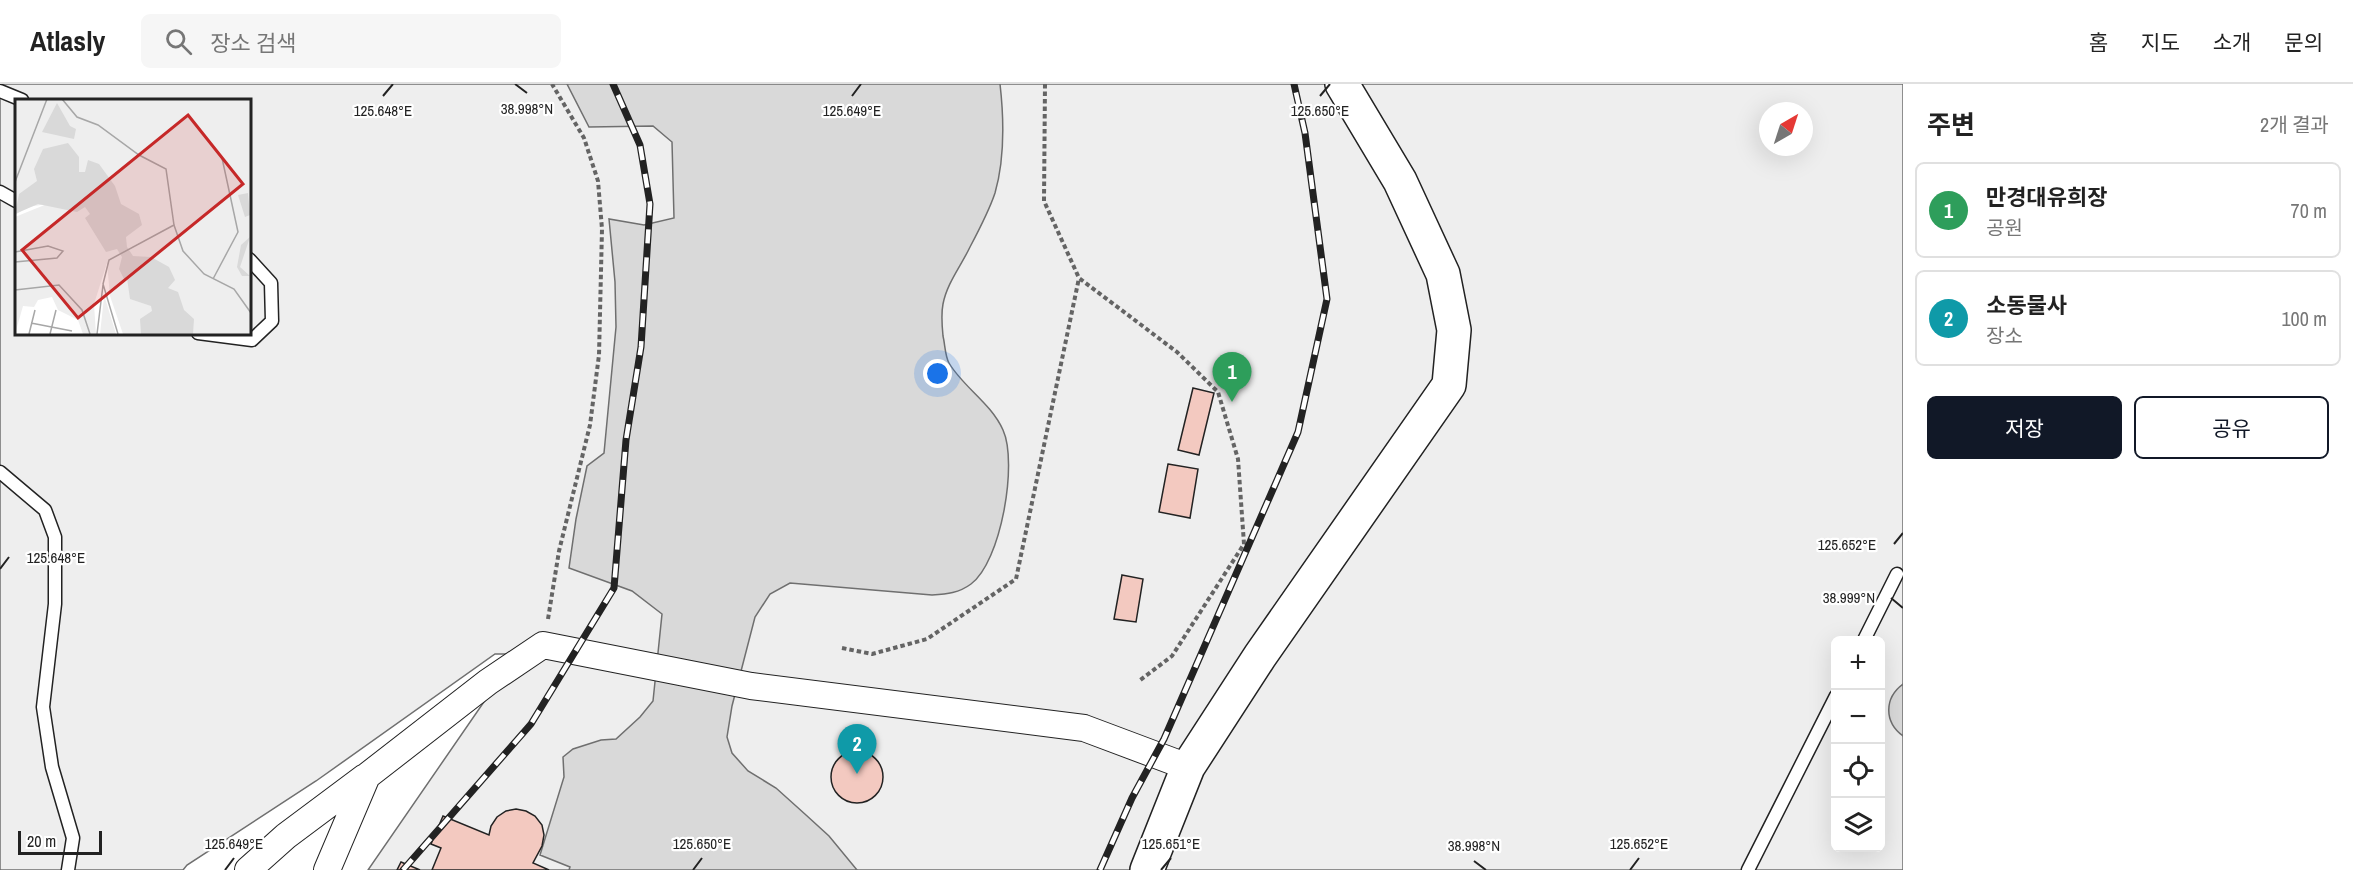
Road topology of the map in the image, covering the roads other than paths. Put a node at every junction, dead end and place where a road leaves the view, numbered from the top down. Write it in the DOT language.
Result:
graph roads {
  1 [pos="1342,84"];
  2 [pos="0,92"];
  3 [pos="19,99"];
  4 [pos="0,192"];
  5 [pos="15,200"];
  6 [pos="250,260"];
  7 [pos="206,334"];
  8 [pos="0,472"];
  9 [pos="1897,574"];
  10 [pos="1866,636"];
  11 [pos="1831,706"];
  12 [pos="1188,767"];
  13 [pos="367,776"];
  14 [pos="68,870"];
  15 [pos="248,870"];
  16 [pos="327,870"];
  17 [pos="1147,870"];
  18 [pos="1748,870"];
  1 -- 12 [label="street"];
  2 -- 3 [label="lane"];
  4 -- 5 [label="lane"];
  6 -- 7 [label="lane"];
  8 -- 14 [label="lane"];
  9 -- 10 [label="lane"];
  11 -- 18 [label="lane"];
  12 -- 13 [label="street"];
  12 -- 17 [label="street"];
  13 -- 15 [label="street"];
  13 -- 16 [label="street"];
}
